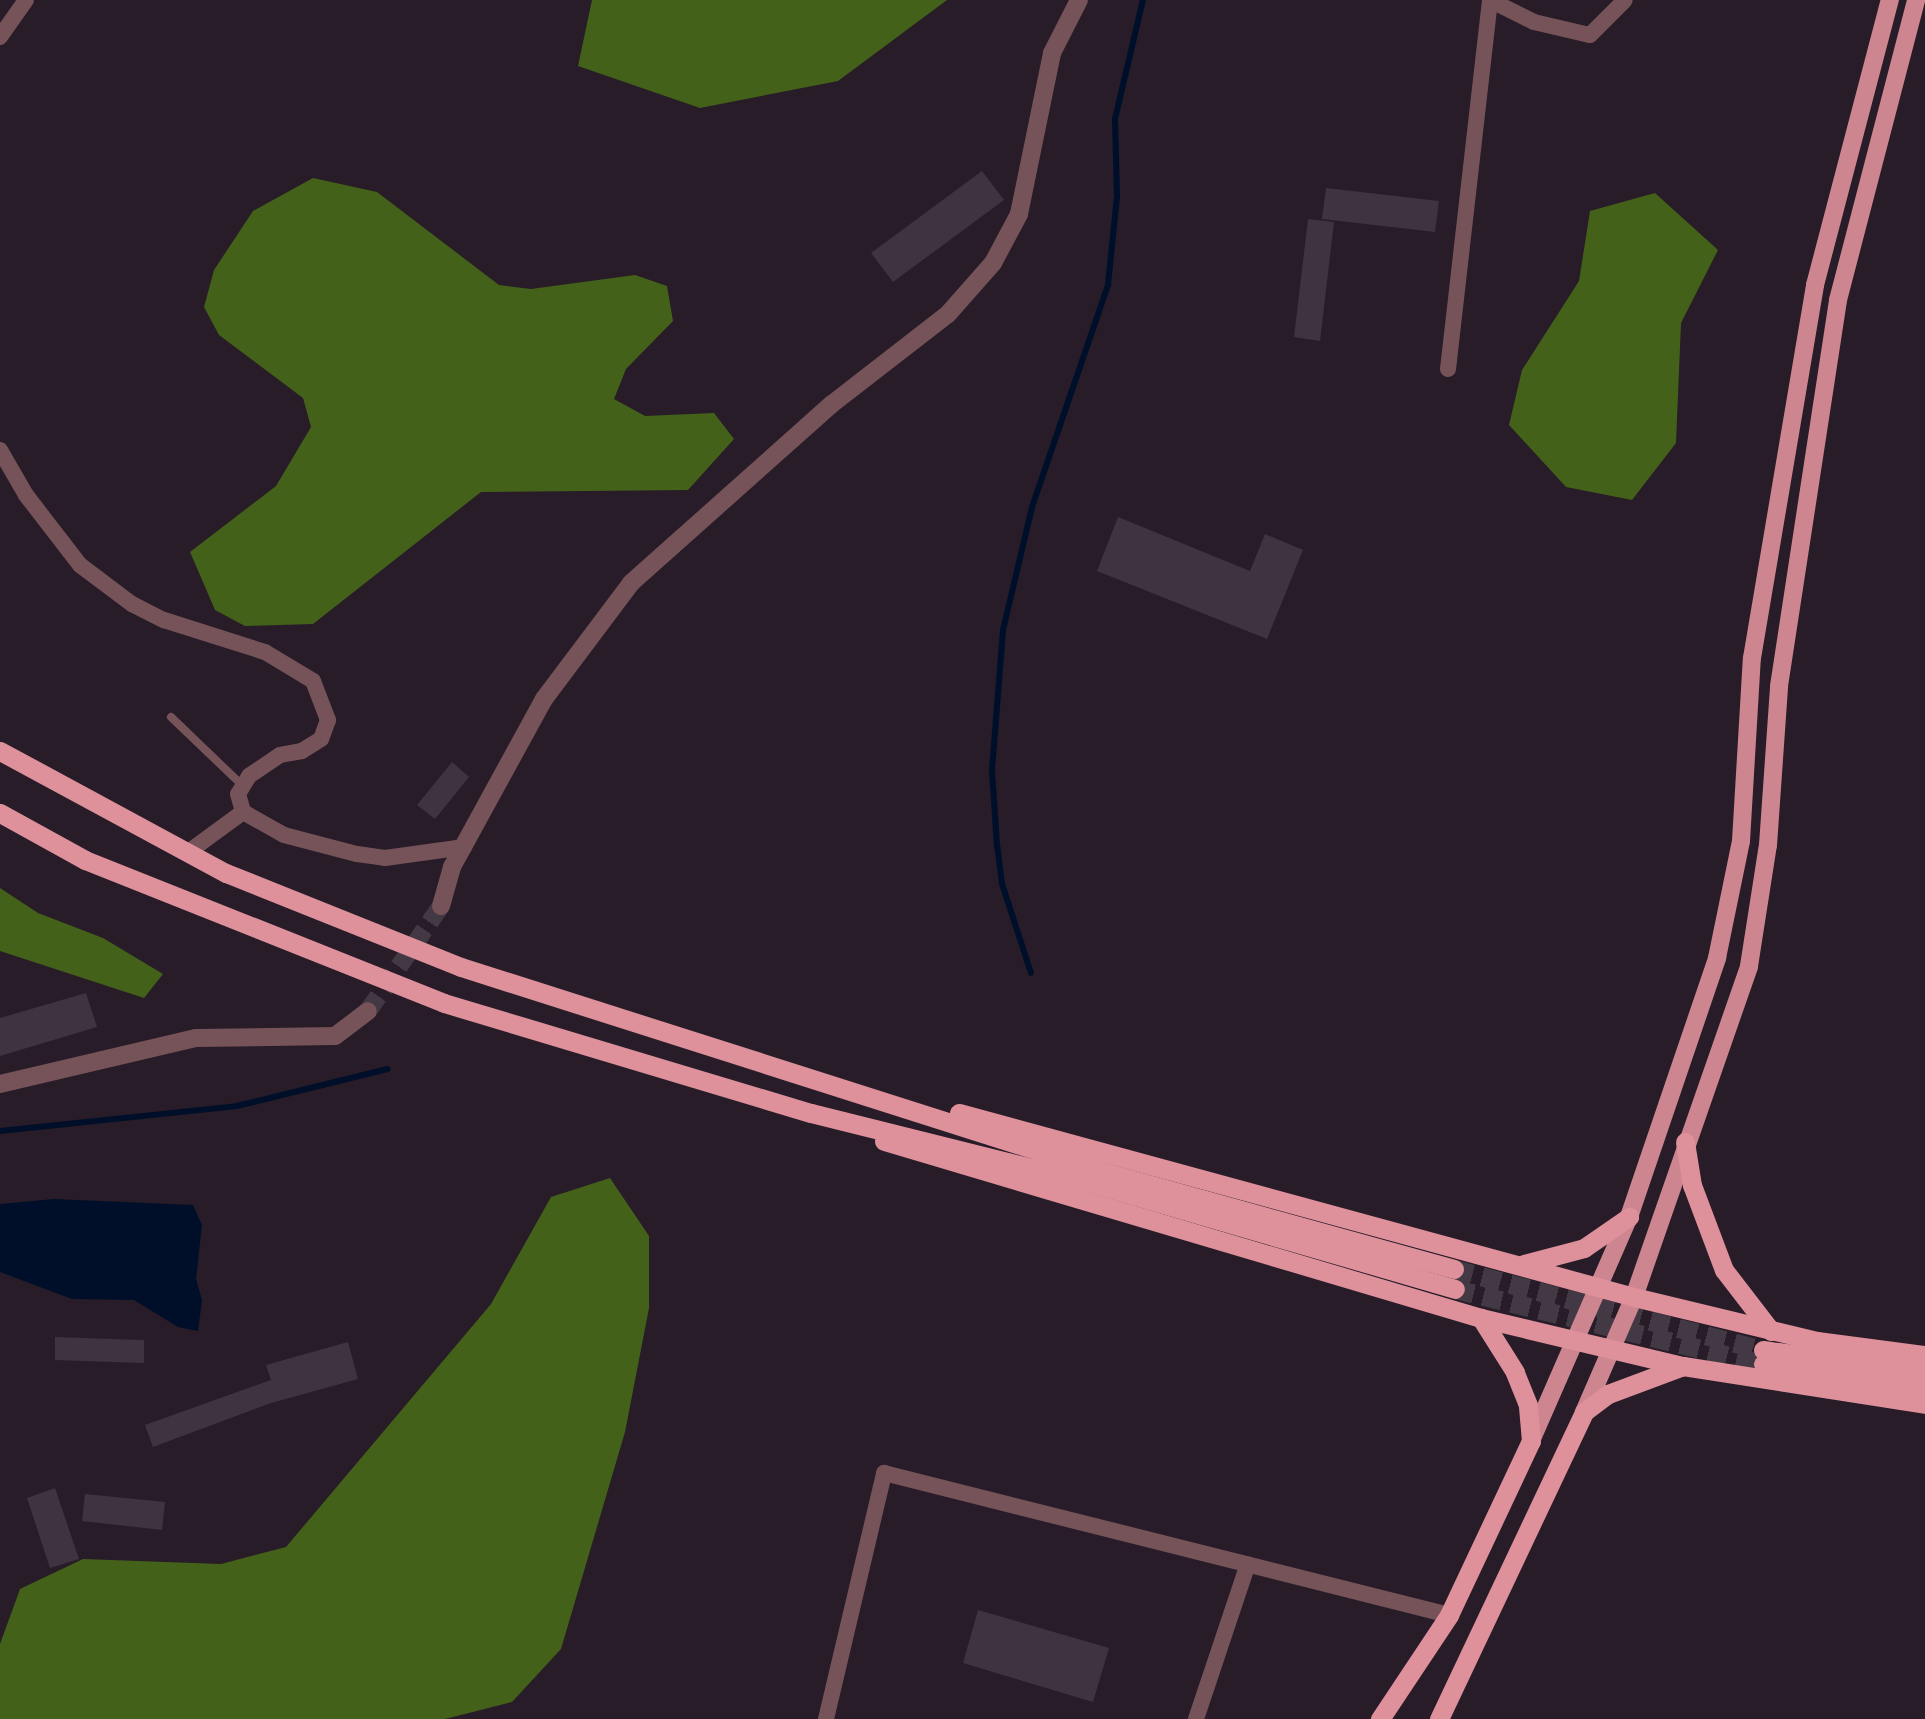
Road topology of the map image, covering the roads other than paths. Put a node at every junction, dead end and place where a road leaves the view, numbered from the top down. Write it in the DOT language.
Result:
graph roads {
  1 [pos="26,0"];
  2 [pos="1079,0"];
  3 [pos="1625,0"];
  4 [pos="1890,0"];
  5 [pos="1916,0"];
  6 [pos="0,37"];
  7 [pos="1448,369"];
  8 [pos="0,450"];
  9 [pos="171,717"];
  10 [pos="0,751"];
  11 [pos="243,786"];
  12 [pos="243,812"];
  13 [pos="0,813"];
  14 [pos="464,847"];
  15 [pos="187,853"];
  16 [pos="441,906"];
  17 [pos="368,1011"];
  18 [pos="823,1082"];
  19 [pos="0,1084"];
  20 [pos="811,1113"];
  21 [pos="1685,1142"];
  22 [pos="1629,1217"];
  23 [pos="1509,1266"];
  24 [pos="1454,1269"];
  25 [pos="1601,1287"];
  26 [pos="1455,1289"];
  27 [pos="1634,1297"];
  28 [pos="1481,1318"];
  29 [pos="1771,1331"];
  30 [pos="1579,1340"];
  31 [pos="1609,1349"];
  32 [pos="1925,1355"];
  33 [pos="1682,1366"];
  34 [pos="1925,1372"];
  35 [pos="1925,1388"];
  36 [pos="1925,1404"];
  37 [pos="1584,1412"];
  38 [pos="1531,1441"];
  39 [pos="1248,1564"];
  40 [pos="1449,1615"];
  41 [pos="826,1719"];
  42 [pos="1196,1719"];
  43 [pos="1380,1719"];
  44 [pos="1438,1719"];
  1 -- 6 [label="street"];
  2 -- 14 [label="street"];
  3 -- 7 [label="street"];
  4 -- 22 [label="main road"];
  5 -- 21 [label="main road"];
  8 -- 11 [label="street"];
  9 -- 11 [label="lane"];
  10 -- 15 [label="highway"];
  11 -- 12 [label="street"];
  12 -- 14 [label="street"];
  12 -- 15 [label="street"];
  13 -- 20 [label="highway"];
  14 -- 16 [label="street"];
  15 -- 18 [label="highway"];
  17 -- 19 [label="street"];
  18 -- 23 [label="highway"];
  18 -- 24 [label="highway"];
  20 -- 26 [label="highway"];
  20 -- 28 [label="highway"];
  21 -- 27 [label="main road"];
  21 -- 29 [label="highway"];
  22 -- 23 [label="highway"];
  22 -- 25 [label="main road"];
  23 -- 25 [label="highway"];
  25 -- 27 [label="highway"];
  25 -- 30 [label="main road"];
  27 -- 29 [label="highway"];
  27 -- 31 [label="main road"];
  28 -- 30 [label="highway"];
  28 -- 38 [label="highway"];
  29 -- 32 [label="highway"];
  30 -- 31 [label="highway"];
  30 -- 38 [label="main road"];
  31 -- 33 [label="highway"];
  31 -- 37 [label="main road"];
  33 -- 36 [label="highway"];
  33 -- 37 [label="highway"];
  34 -- 35 [label="highway"];
  37 -- 44 [label="highway"];
  38 -- 40 [label="highway"];
  39 -- 40 [label="street"];
  39 -- 41 [label="street"];
  39 -- 42 [label="street"];
  40 -- 43 [label="highway"];
}
